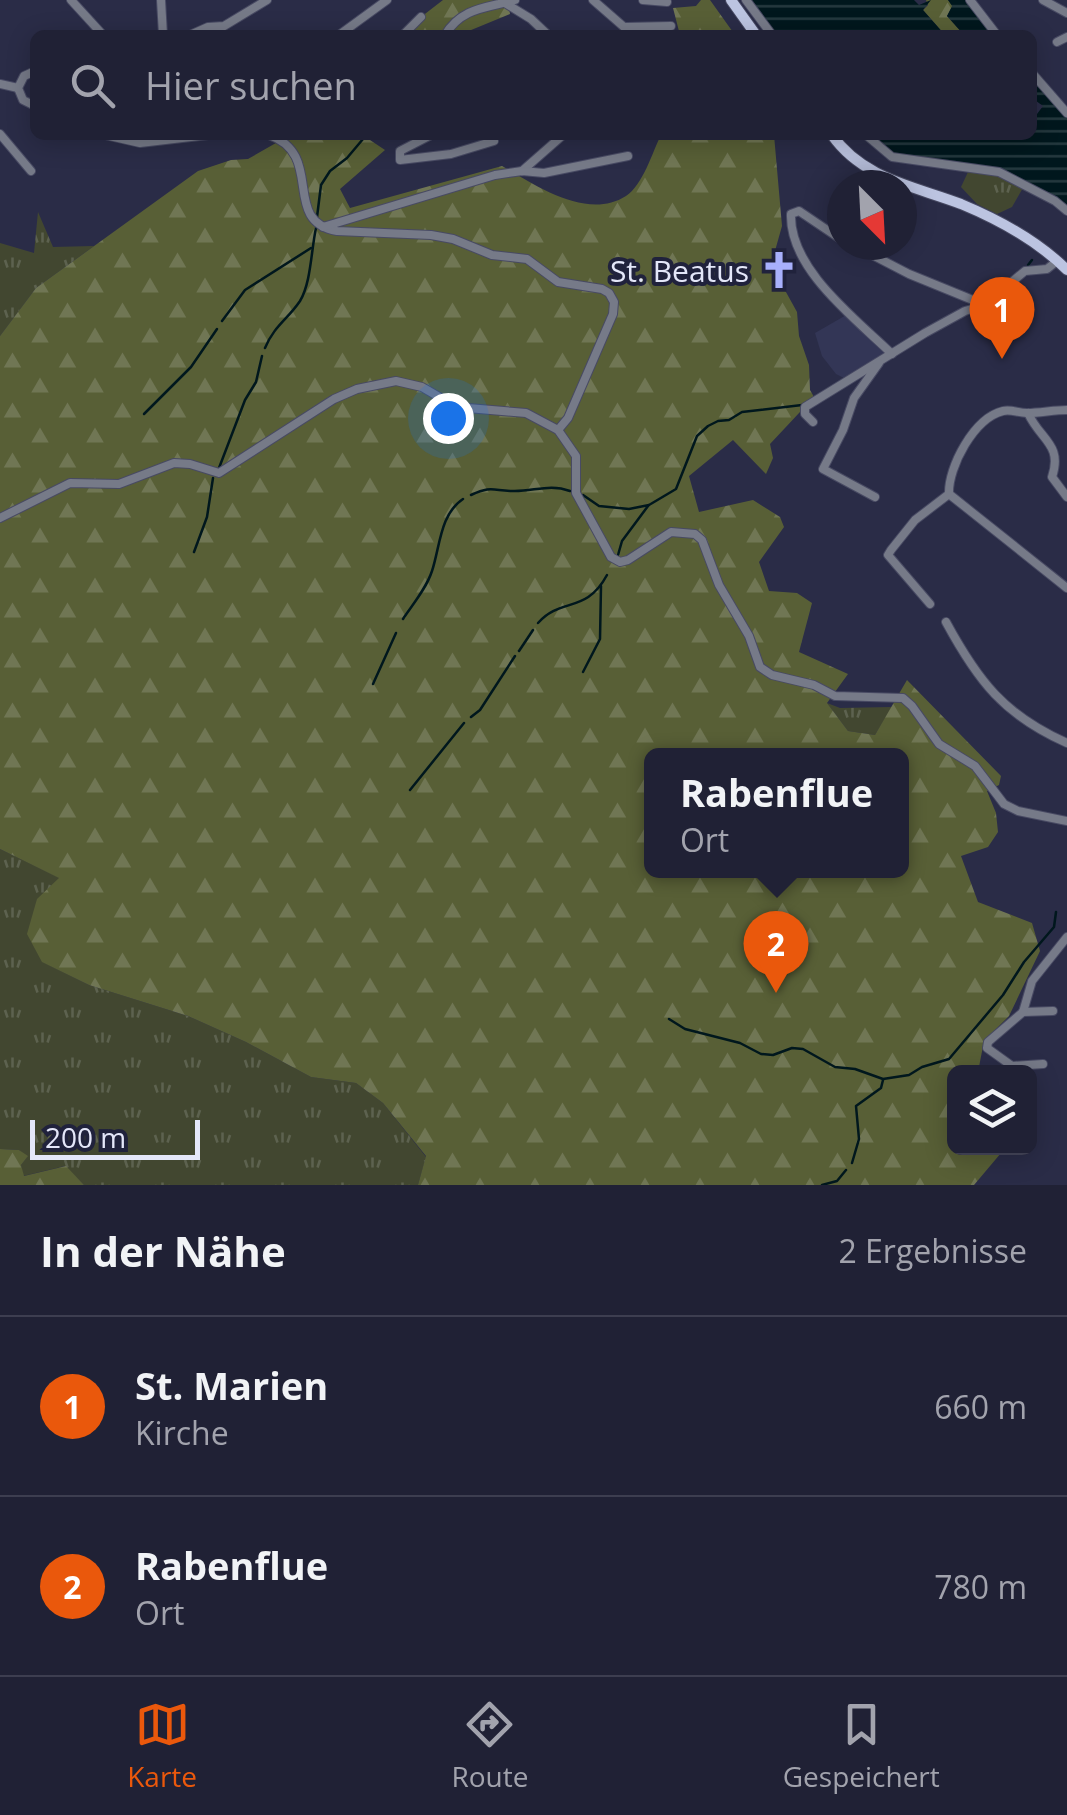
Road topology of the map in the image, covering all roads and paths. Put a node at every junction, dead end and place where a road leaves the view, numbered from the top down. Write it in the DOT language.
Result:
graph roads {
  1 [pos="71,0"];
  2 [pos="161,0"];
  3 [pos="267,0"];
  4 [pos="387,0"];
  5 [pos="593,0"];
  6 [pos="644,0"];
  7 [pos="731,0"];
  8 [pos="746,0"];
  9 [pos="970,0"];
  10 [pos="1043,0"];
  11 [pos="510,1"];
  12 [pos="667,2"];
  13 [pos="1067,14"];
  14 [pos="421,17"];
  15 [pos="671,26"];
  16 [pos="98,30"];
  17 [pos="163,30"];
  18 [pos="225,30"];
  19 [pos="346,30"];
  20 [pos="408,30"];
  21 [pos="450,30"];
  22 [pos="543,30"];
  23 [pos="752,30"];
  24 [pos="768,30"];
  25 [pos="993,30"];
  26 [pos="1067,37"];
  27 [pos="1056,42"];
  28 [pos="30,73"];
  29 [pos="1037,79"];
  30 [pos="0,84"];
  31 [pos="18,88"];
  32 [pos="30,104"];
  33 [pos="1067,113"];
  34 [pos="0,134"];
  35 [pos="124,140"];
  36 [pos="170,140"];
  37 [pos="289,140"];
  38 [pos="421,140"];
  39 [pos="557,140"];
  40 [pos="836,140"];
  41 [pos="871,140"];
  42 [pos="494,141"];
  43 [pos="628,156"];
  44 [pos="31,171"];
  45 [pos="522,171"];
  46 [pos="1067,211"];
  47 [pos="324,227"];
  48 [pos="827,230"];
  49 [pos="881,260"];
  50 [pos="1057,260"];
  51 [pos="1067,270"];
  52 [pos="985,305"];
  53 [pos="892,354"];
  54 [pos="880,362"];
  55 [pos="849,380"];
  56 [pos="858,392"];
  57 [pos="1067,410"];
  58 [pos="1028,413"];
  59 [pos="814,422"];
  60 [pos="558,430"];
  61 [pos="949,494"];
  62 [pos="875,496"];
  63 [pos="1067,497"];
  64 [pos="0,518"];
  65 [pos="1067,588"];
  66 [pos="930,604"];
  67 [pos="946,622"];
  68 [pos="1067,743"];
  69 [pos="1067,821"];
  70 [pos="1067,937"];
  71 [pos="1052,1011"];
  72 [pos="1024,1012"];
  73 [pos="1043,1064"];
  1 -- 16 [label="street"];
  2 -- 17 [label="street"];
  3 -- 18 [label="street"];
  4 -- 19 [label="street"];
  5 -- 15 [label="street"];
  6 -- 12 [label="street"];
  7 -- 23 [label="main road"];
  8 -- 24 [label="street"];
  9 -- 25 [label="street"];
  10 -- 13 [label="street"];
  11 -- 21 [label="street"];
  11 -- 22 [label="street"];
  14 -- 20 [label="street"];
  26 -- 27 [label="street"];
  28 -- 31 [label="street"];
  29 -- 33 [label="street"];
  30 -- 31 [label="street"];
  31 -- 32 [label="street"];
  34 -- 44 [label="street"];
  35 -- 36 [label="street"];
  37 -- 47 [label="street"];
  38 -- 42 [label="street"];
  39 -- 45 [label="street"];
  40 -- 50 [label="main road"];
  41 -- 46 [label="street"];
  43 -- 45 [label="street"];
  45 -- 47 [label="street"];
  47 -- 60 [label="street"];
  48 -- 53 [label="street"];
  49 -- 52 [label="street"];
  50 -- 51 [label="main road"];
  50 -- 52 [label="street"];
  52 -- 53 [label="street"];
  53 -- 54 [label="street"];
  54 -- 55 [label="street"];
  54 -- 56 [label="street"];
  55 -- 56 [label="street"];
  55 -- 59 [label="street"];
  56 -- 62 [label="street"];
  57 -- 58 [label="street"];
  58 -- 61 [label="street"];
  58 -- 63 [label="street"];
  60 -- 64 [label="street"];
  60 -- 69 [label="street"];
  61 -- 65 [label="street"];
  61 -- 66 [label="street"];
  67 -- 68 [label="street"];
  70 -- 72 [label="street"];
  71 -- 72 [label="street"];
  72 -- 73 [label="street"];
}
